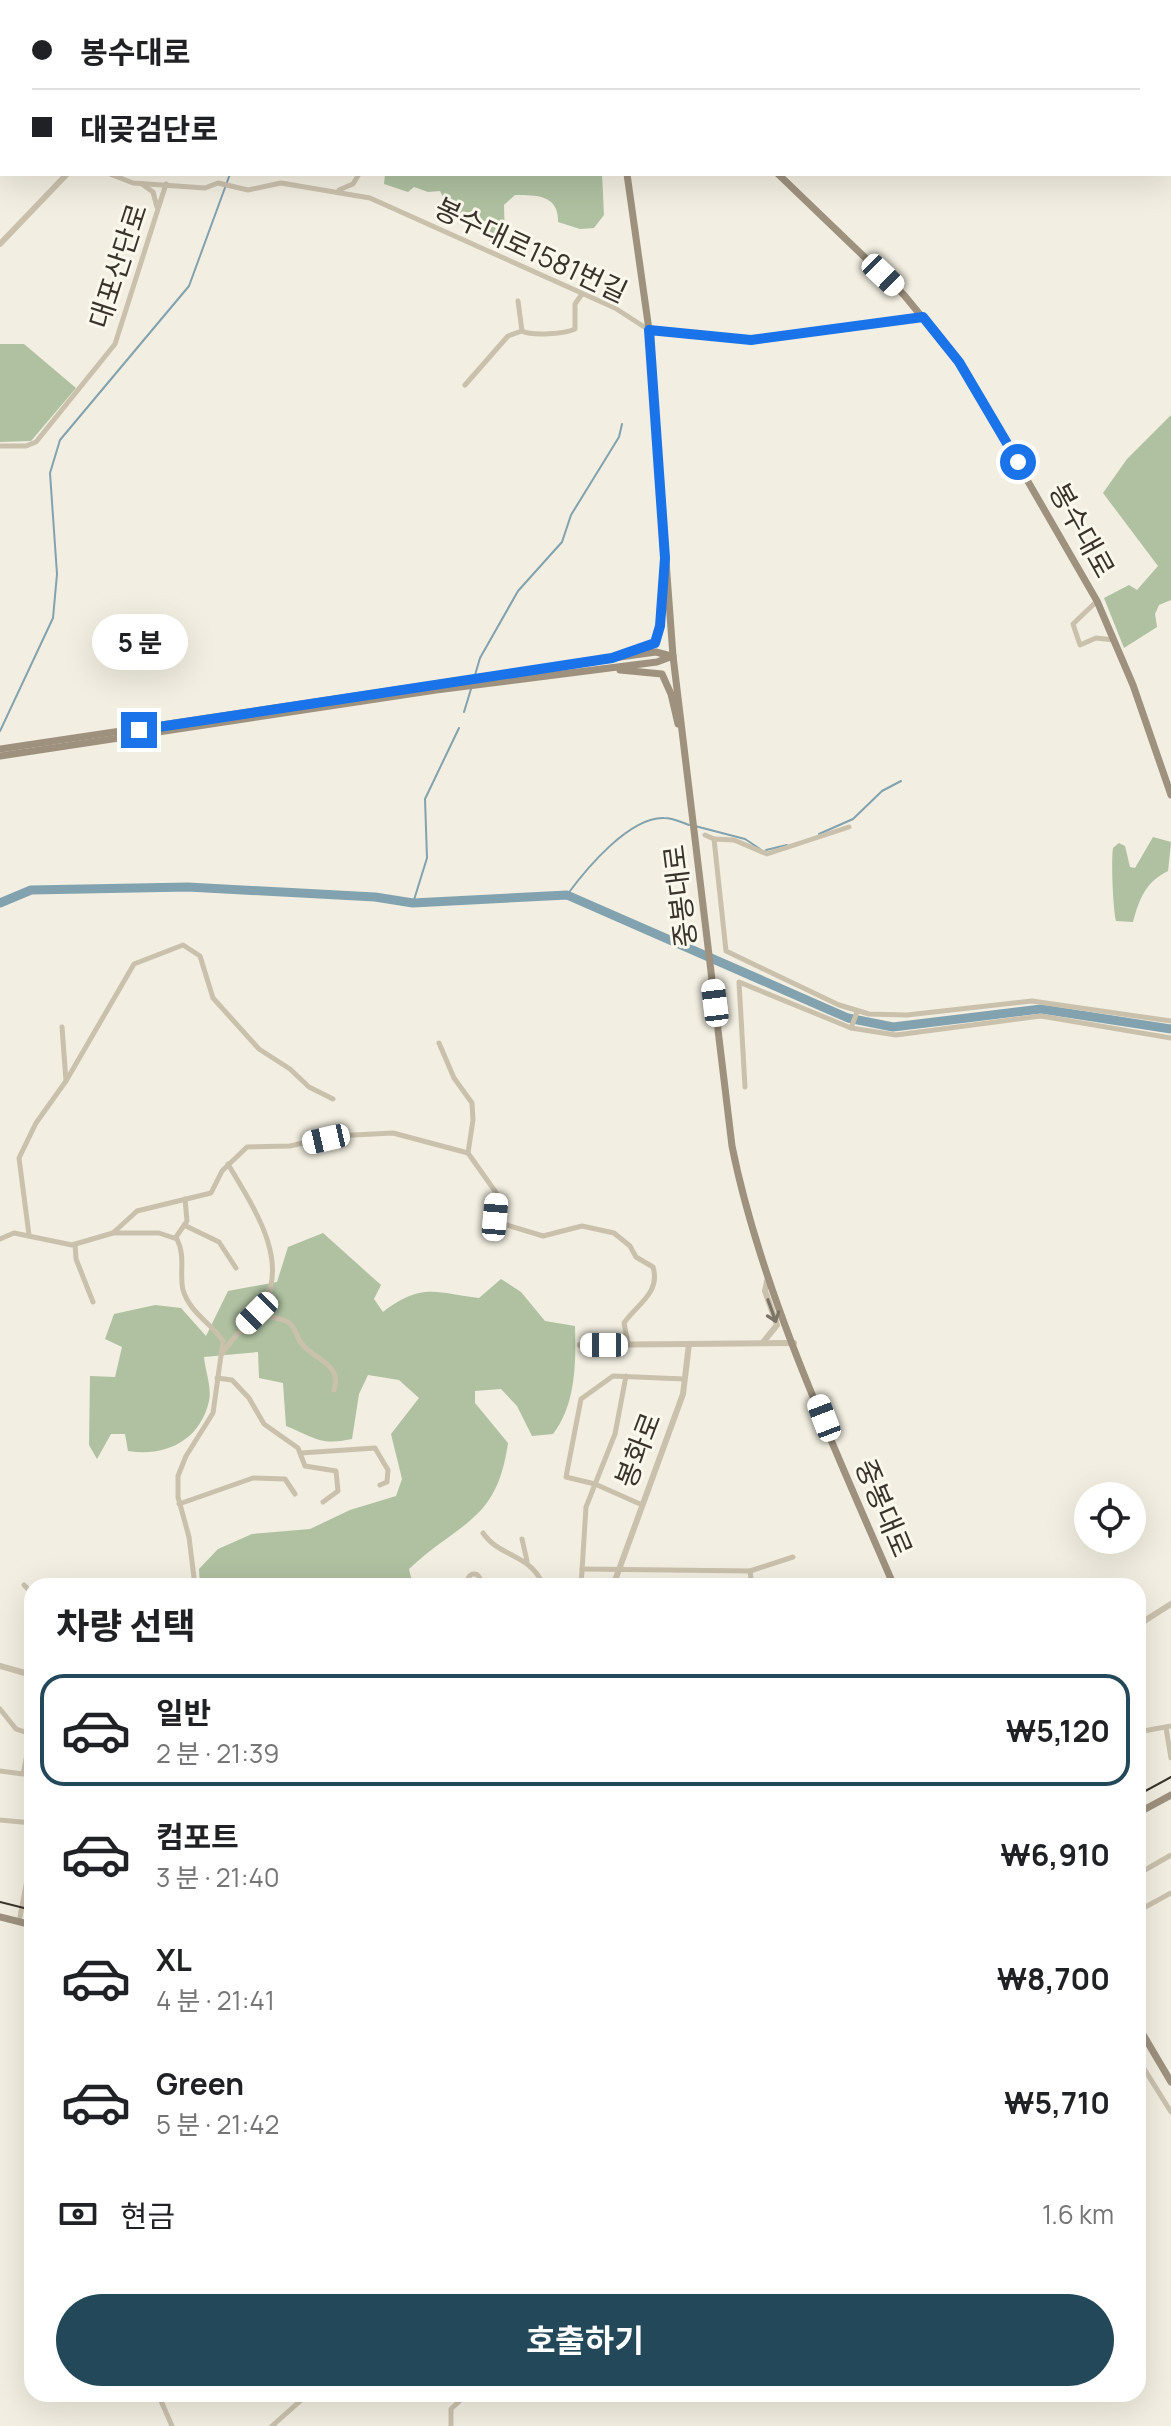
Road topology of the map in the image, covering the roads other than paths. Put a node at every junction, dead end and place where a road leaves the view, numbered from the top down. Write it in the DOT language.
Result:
graph roads {
  1 [pos="65,176"];
  2 [pos="114,176"];
  3 [pos="358,176"];
  4 [pos="627,176"];
  5 [pos="780,176"];
  6 [pos="141,183"];
  7 [pos="166,184"];
  8 [pos="338,190"];
  9 [pos="158,209"];
  10 [pos="0,244"];
  11 [pos="582,294"];
  12 [pos="518,301"];
  13 [pos="923,317"];
  14 [pos="649,330"];
  15 [pos="522,331"];
  16 [pos="465,385"];
  17 [pos="0,446"];
  18 [pos="665,558"];
  19 [pos="1097,601"];
  20 [pos="1114,640"];
  21 [pos="673,656"];
  22 [pos="612,658"];
  23 [pos="606,668"];
  24 [pos="490,680"];
  25 [pos="449,685"];
  26 [pos="682,735"];
  27 [pos="0,749"];
  28 [pos="0,756"];
  29 [pos="1171,795"];
  30 [pos="849,827"];
  31 [pos="700,835"];
  32 [pos="714,839"];
  33 [pos="857,1012"];
  34 [pos="1171,1021"];
  35 [pos="62,1027"];
  36 [pos="851,1028"];
  37 [pos="1171,1038"];
  38 [pos="439,1043"];
  39 [pos="66,1081"];
  40 [pos="745,1087"];
  41 [pos="333,1099"];
  42 [pos="468,1153"];
  43 [pos="228,1164"];
  44 [pos="185,1199"];
  45 [pos="186,1226"];
  46 [pos="113,1233"];
  47 [pos="29,1235"];
  48 [pos="176,1237"];
  49 [pos="0,1239"];
  50 [pos="75,1244"];
  51 [pos="236,1268"];
  52 [pos="768,1273"];
  53 [pos="93,1302"];
  54 [pos="257,1313"];
  55 [pos="761,1343"];
  56 [pos="794,1343"];
  57 [pos="628,1344"];
  58 [pos="689,1344"];
  59 [pos="580,1345"];
  60 [pos="221,1358"];
  61 [pos="626,1376"];
  62 [pos="217,1378"];
  63 [pos="684,1379"];
  64 [pos="334,1390"];
  65 [pos="301,1453"];
  66 [pos="595,1484"];
  67 [pos="380,1485"];
  68 [pos="295,1494"];
  69 [pos="323,1502"];
  70 [pos="179,1504"];
  71 [pos="640,1504"];
  72 [pos="483,1533"];
  73 [pos="522,1539"];
  74 [pos="793,1557"];
  75 [pos="527,1562"];
  76 [pos="582,1569"];
  77 [pos="617,1571"];
  78 [pos="750,1571"];
  79 [pos="194,1578"];
  80 [pos="538,1578"];
  81 [pos="581,1578"];
  82 [pos="615,1578"];
  83 [pos="751,1578"];
  84 [pos="891,1578"];
  85 [pos="1170,1607"];
  86 [pos="1146,1620"];
  87 [pos="0,1666"];
  88 [pos="24,1673"];
  89 [pos="0,1709"];
  90 [pos="1169,1727"];
  91 [pos="24,1731"];
  92 [pos="1146,1731"];
  93 [pos="1171,1758"];
  94 [pos="24,1769"];
  95 [pos="0,1771"];
  96 [pos="1171,1795"];
  97 [pos="1146,1809"];
  98 [pos="0,1820"];
  99 [pos="24,1822"];
  100 [pos="1171,1855"];
  101 [pos="1146,1869"];
  102 [pos="1171,1893"];
  103 [pos="24,1896"];
  104 [pos="1146,1907"];
  105 [pos="0,1917"];
  106 [pos="19,1922"];
  107 [pos="24,1923"];
  108 [pos="1146,2040"];
  109 [pos="1146,2072"];
  110 [pos="1171,2082"];
  111 [pos="1171,2112"];
  112 [pos="162,2402"];
  113 [pos="299,2402"];
  114 [pos="458,2402"];
  115 [pos="172,2426"];
  116 [pos="272,2426"];
  117 [pos="451,2426"];
  1 -- 10 [label="street"];
  2 -- 6 [label="street"];
  3 -- 8 [label="street"];
  4 -- 14 [label="main road, 중봉대로"];
  5 -- 13 [label="main road, 봉수대로"];
  6 -- 7 [label="street"];
  6 -- 9 [label="street"];
  7 -- 8 [label="street, 봉수대로1581번길"];
  7 -- 9 [label="street, 대포산단로"];
  8 -- 11 [label="street, 봉수대로1581번길"];
  9 -- 17 [label="street, 대포산단로"];
  11 -- 14 [label="street, 봉수대로1581번길"];
  11 -- 15 [label="street"];
  12 -- 15 [label="street"];
  13 -- 14 [label="street, 봉수대로1581번길"];
  13 -- 19 [label="main road, 봉수대로"];
  14 -- 18 [label="main road, 중봉대로"];
  15 -- 16 [label="street"];
  18 -- 21 [label="main road, 중봉대로"];
  18 -- 22 [label="street"];
  19 -- 20 [label="main road, 봉수대로"];
  19 -- 20 [label="street"];
  20 -- 29 [label="main road, 봉수대로"];
  21 -- 22 [label="main road"];
  21 -- 23 [label="main road"];
  21 -- 26 [label="main road, 중봉대로"];
  22 -- 24 [label="main road"];
  23 -- 24 [label="main road"];
  23 -- 26 [label="main road"];
  24 -- 25 [label="main road"];
  25 -- 27 [label="main road"];
  25 -- 28 [label="main road"];
  26 -- 31 [label="main road, 중봉대로"];
  30 -- 32 [label="street"];
  31 -- 32 [label="street"];
  31 -- 52 [label="main road, 중봉대로"];
  32 -- 33 [label="street"];
  33 -- 34 [label="street"];
  33 -- 36 [label="street"];
  35 -- 39 [label="street"];
  36 -- 37 [label="street"];
  36 -- 40 [label="street"];
  38 -- 42 [label="street"];
  39 -- 41 [label="street"];
  39 -- 47 [label="street"];
  42 -- 43 [label="street"];
  42 -- 57 [label="street"];
  43 -- 44 [label="street"];
  43 -- 54 [label="street"];
  44 -- 45 [label="street"];
  44 -- 46 [label="street"];
  45 -- 48 [label="street"];
  45 -- 51 [label="street"];
  46 -- 48 [label="street"];
  46 -- 50 [label="street"];
  47 -- 49 [label="street"];
  47 -- 50 [label="street"];
  48 -- 60 [label="street"];
  50 -- 53 [label="street"];
  52 -- 55 [label="street, one-way"];
  52 -- 56 [label="main road, 중봉대로"];
  54 -- 60 [label="street"];
  54 -- 64 [label="street"];
  55 -- 56 [label="street"];
  55 -- 58 [label="street"];
  56 -- 84 [label="main road, 중봉대로"];
  57 -- 58 [label="street"];
  57 -- 59 [label="street"];
  58 -- 63 [label="street, 봉화로"];
  60 -- 62 [label="street"];
  61 -- 63 [label="street"];
  61 -- 66 [label="street"];
  61 -- 66 [label="street"];
  62 -- 65 [label="street"];
  62 -- 70 [label="street"];
  63 -- 71 [label="street, 봉화로"];
  65 -- 67 [label="street"];
  65 -- 69 [label="street"];
  66 -- 71 [label="street"];
  66 -- 76 [label="street"];
  68 -- 70 [label="street"];
  70 -- 79 [label="street"];
  71 -- 77 [label="street, 봉화로"];
  72 -- 75 [label="street"];
  73 -- 75 [label="street"];
  74 -- 78 [label="street"];
  75 -- 80 [label="street"];
  76 -- 77 [label="street"];
  76 -- 81 [label="street"];
  77 -- 78 [label="street"];
  77 -- 82 [label="street, 봉화로"];
  78 -- 83 [label="street"];
  85 -- 86 [label="street"];
  87 -- 88 [label="street"];
  89 -- 91 [label="street"];
  90 -- 92 [label="street"];
  90 -- 93 [label="street"];
  94 -- 95 [label="street"];
  96 -- 97 [label="main road"];
  98 -- 99 [label="street"];
  100 -- 101 [label="street"];
  102 -- 104 [label="street"];
  103 -- 106 [label="street"];
  105 -- 106 [label="main road"];
  106 -- 107 [label="main road"];
  108 -- 110 [label="main road"];
  109 -- 111 [label="street"];
  112 -- 115 [label="street"];
  113 -- 116 [label="street"];
  114 -- 117 [label="street"];
}
